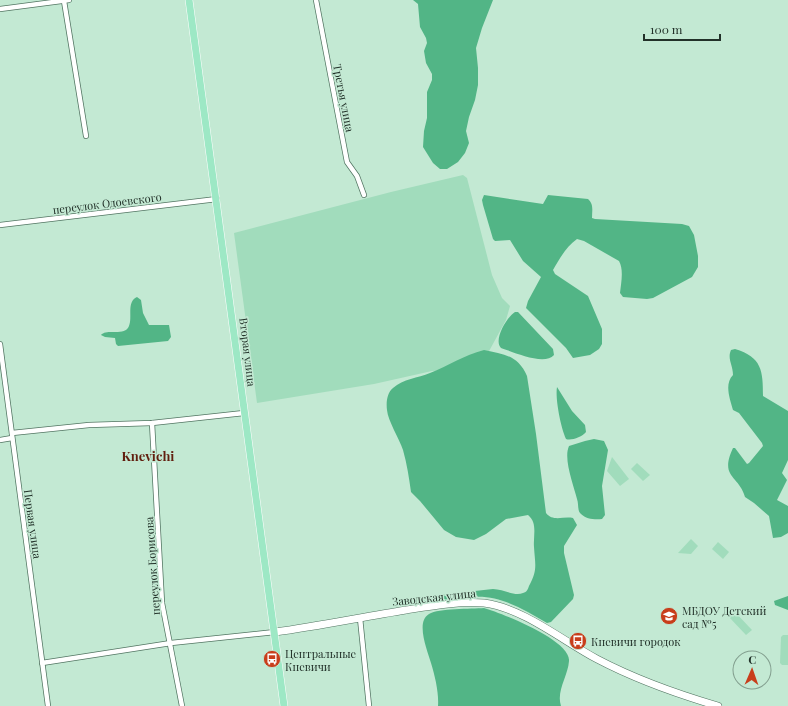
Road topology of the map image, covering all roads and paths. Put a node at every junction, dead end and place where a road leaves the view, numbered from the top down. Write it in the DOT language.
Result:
graph roads {
  1 [pos="66,0"];
  2 [pos="189,0"];
  3 [pos="316,0"];
  4 [pos="0,9"];
  5 [pos="86,136"];
  6 [pos="364,195"];
  7 [pos="217,199"];
  8 [pos="0,225"];
  9 [pos="0,344"];
  10 [pos="244,413"];
  11 [pos="152,423"];
  12 [pos="12,436"];
  13 [pos="0,440"];
  14 [pos="360,618"];
  15 [pos="275,632"];
  16 [pos="171,643"];
  17 [pos="42,663"];
  18 [pos="48,706"];
  19 [pos="182,706"];
  20 [pos="284,706"];
  21 [pos="370,706"];
  22 [pos="718,706"];
  1 -- 4 [label="street"];
  1 -- 5 [label="street"];
  2 -- 7 [label="main road, Вторая улица"];
  3 -- 6 [label="street, Третья улица"];
  7 -- 8 [label="street, переулок Одоевского"];
  7 -- 10 [label="main road, Вторая улица"];
  9 -- 12 [label="street, Первая улица"];
  10 -- 11 [label="street"];
  10 -- 15 [label="main road, Вторая улица"];
  11 -- 12 [label="street"];
  11 -- 16 [label="street, переулок Борисова"];
  12 -- 13 [label="street"];
  12 -- 17 [label="street, Первая улица"];
  14 -- 15 [label="street, Заводская улица"];
  14 -- 21 [label="street"];
  14 -- 22 [label="street, Заводская улица"];
  15 -- 16 [label="street"];
  15 -- 20 [label="main road, Вторая улица"];
  16 -- 17 [label="street"];
  16 -- 19 [label="street, переулок Борисова"];
  17 -- 18 [label="street, Первая улица"];
}
